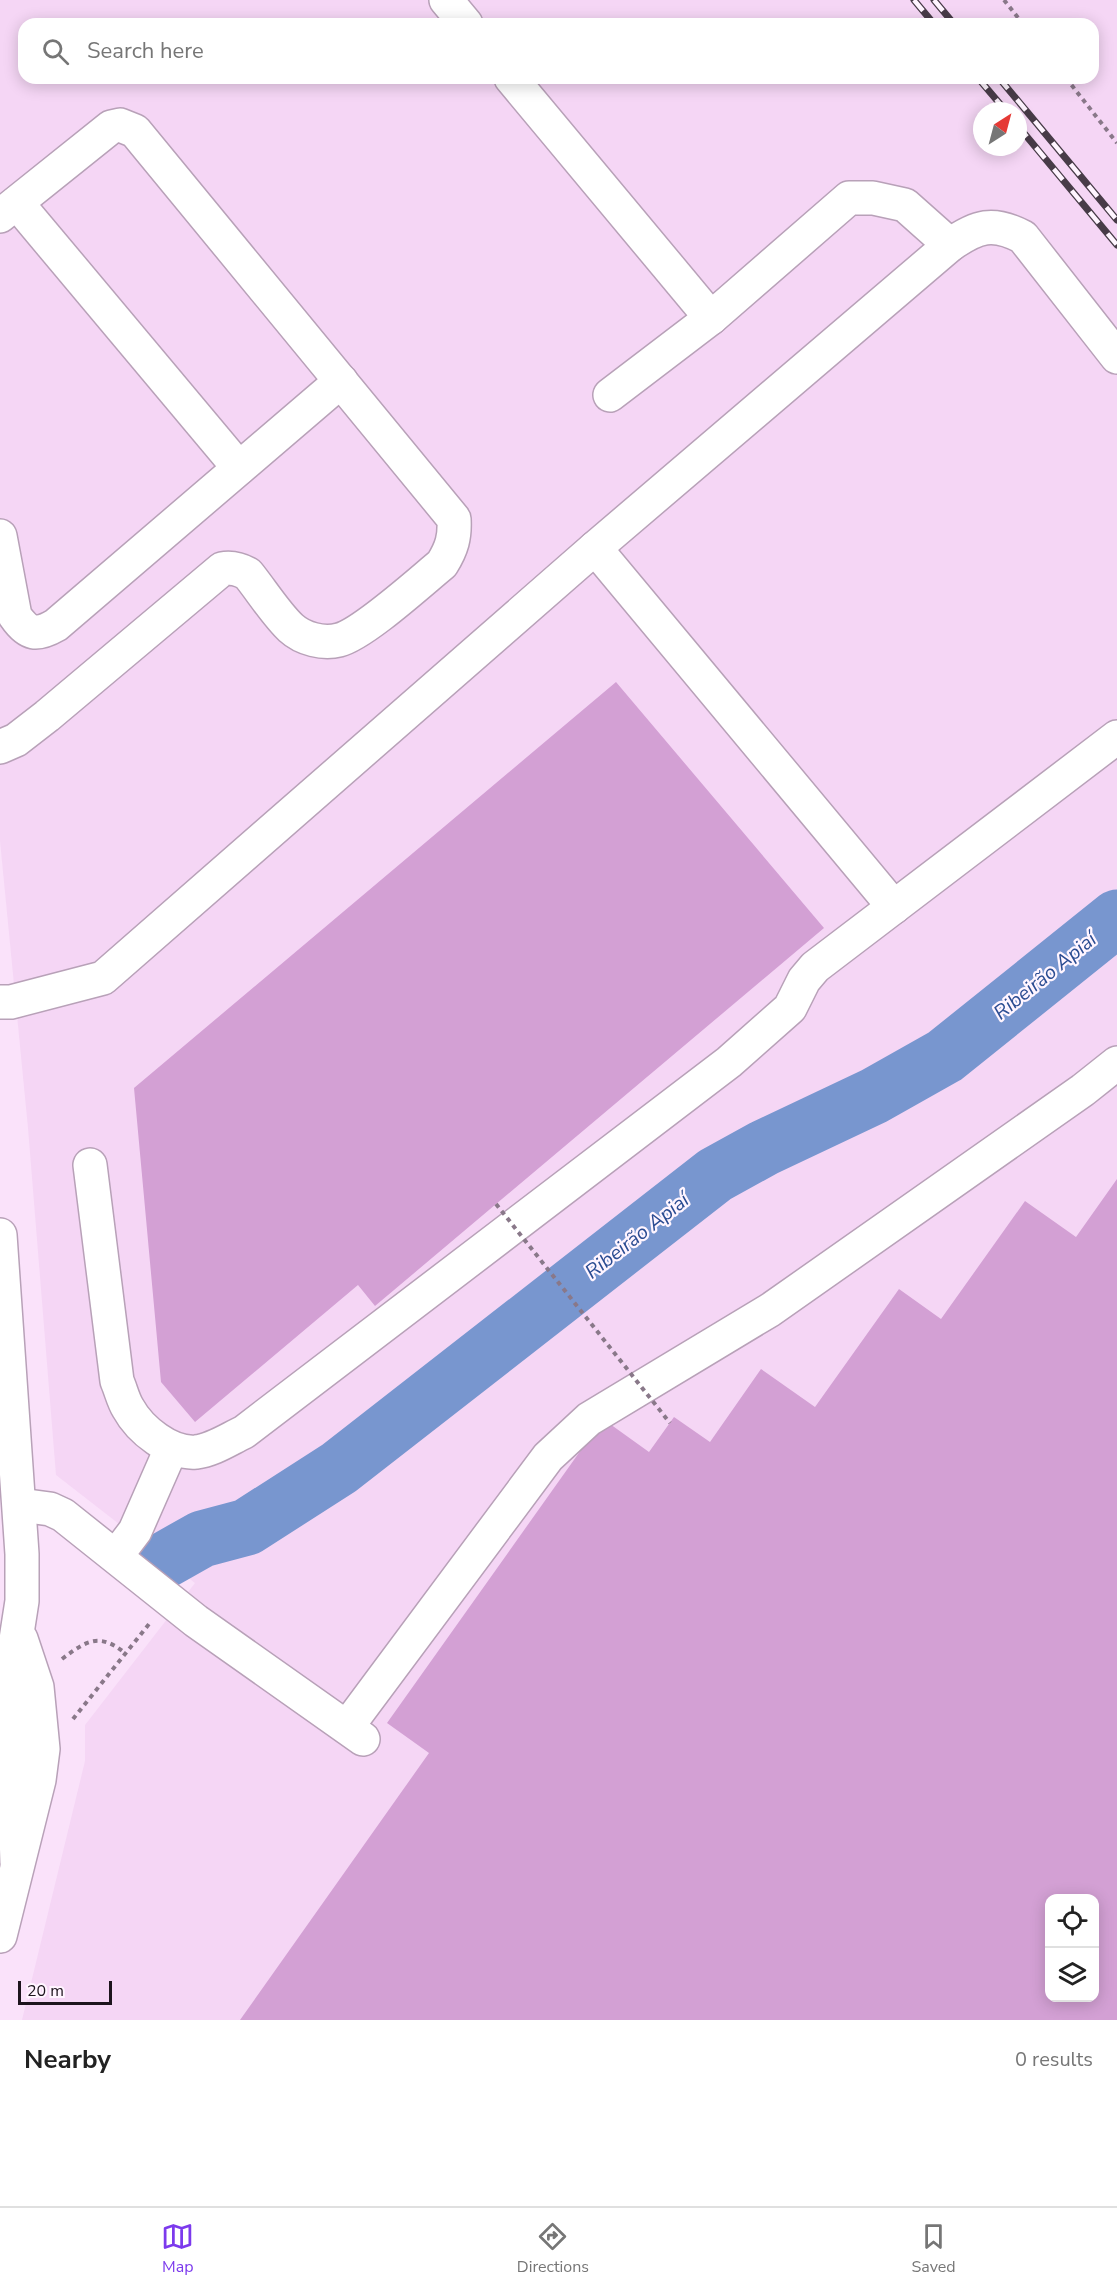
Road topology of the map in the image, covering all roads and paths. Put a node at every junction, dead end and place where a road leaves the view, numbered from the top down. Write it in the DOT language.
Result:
graph roads {
  1 [pos="447,0"];
  2 [pos="1004,0"];
  3 [pos="461,18"];
  4 [pos="1018,18"];
  5 [pos="516,84"];
  6 [pos="1071,84"];
  7 [pos="1117,143"];
  8 [pos="9,209"];
  9 [pos="950,245"];
  10 [pos="711,318"];
  11 [pos="1117,357"];
  12 [pos="341,381"];
  13 [pos="610,395"];
  14 [pos="239,468"];
  15 [pos="0,536"];
  16 [pos="595,548"];
  17 [pos="1117,737"];
  18 [pos="0,747"];
  19 [pos="894,907"];
  20 [pos="0,1002"];
  21 [pos="1117,1063"];
  22 [pos="90,1165"];
  23 [pos="496,1204"];
  24 [pos="0,1247"];
  25 [pos="670,1423"];
  26 [pos="171,1449"];
  27 [pos="20,1505"];
  28 [pos="116,1556"];
  29 [pos="151,1622"];
  30 [pos="6,1630"];
  31 [pos="125,1653"];
  32 [pos="62,1659"];
  33 [pos="68,1725"];
  34 [pos="8,1852"];
  35 [pos="0,1935"];
  1 -- 3 [label="main road"];
  2 -- 4 [label="path"];
  5 -- 10 [label="main road"];
  6 -- 7 [label="path"];
  8 -- 12 [label="main road"];
  8 -- 14 [label="main road"];
  9 -- 10 [label="main road"];
  9 -- 11 [label="main road"];
  9 -- 16 [label="main road"];
  10 -- 13 [label="main road"];
  12 -- 14 [label="main road"];
  12 -- 18 [label="main road"];
  14 -- 15 [label="main road"];
  16 -- 19 [label="main road"];
  16 -- 20 [label="main road"];
  17 -- 19 [label="main road"];
  19 -- 26 [label="main road"];
  21 -- 28 [label="main road"];
  22 -- 26 [label="main road"];
  23 -- 25 [label="path, bridge"];
  24 -- 27 [label="main road"];
  26 -- 28 [label="main road"];
  27 -- 28 [label="main road"];
  27 -- 30 [label="main road"];
  29 -- 31 [label="path"];
  30 -- 34 [label="main road"];
  31 -- 32 [label="path"];
  31 -- 33 [label="path"];
  34 -- 35 [label="main road"];
}
